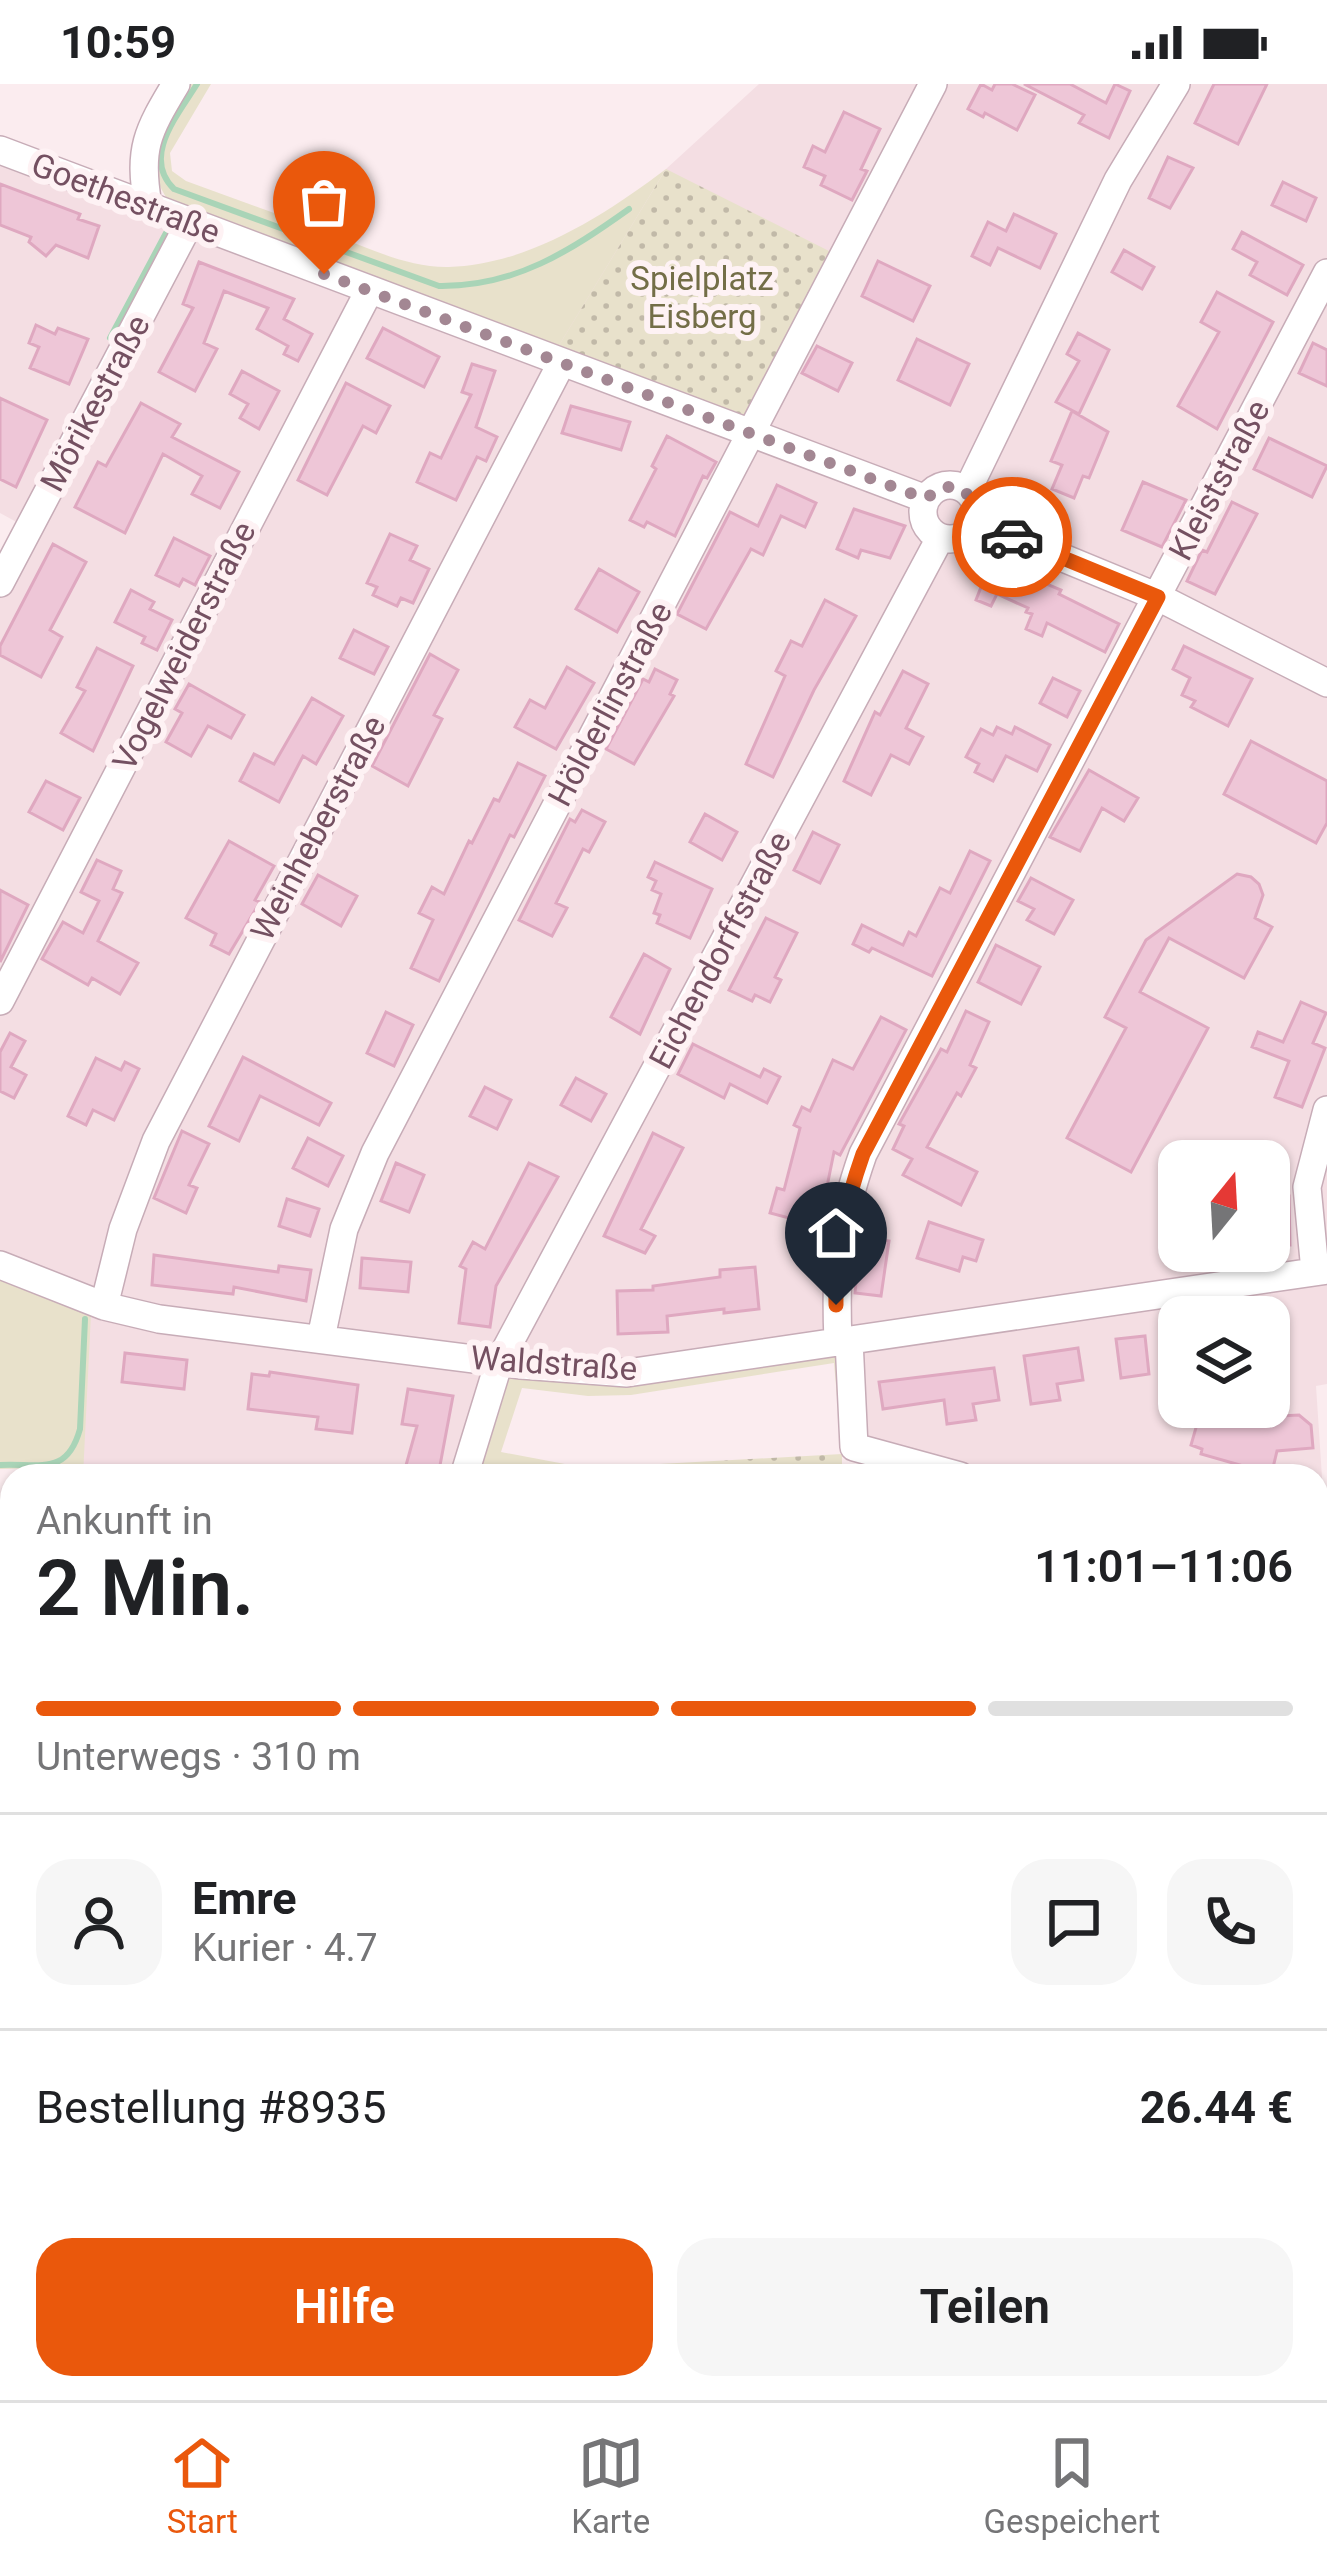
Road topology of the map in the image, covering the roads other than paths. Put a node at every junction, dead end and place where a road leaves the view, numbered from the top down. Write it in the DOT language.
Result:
graph roads {
  1 [pos="176,84"];
  2 [pos="933,84"];
  3 [pos="1176,84"];
  4 [pos="0,150"];
  5 [pos="148,206"];
  6 [pos="190,222"];
  7 [pos="1327,272"];
  8 [pos="368,291"];
  9 [pos="562,362"];
  10 [pos="751,434"];
  11 [pos="968,491"];
  12 [pos="926,499"];
  13 [pos="976,522"];
  14 [pos="940,538"];
  15 [pos="0,583"];
  16 [pos="1158,597"];
  17 [pos="1327,683"];
  18 [pos="0,1001"];
  19 [pos="1327,1110"];
  20 [pos="0,1265"];
  21 [pos="1321,1270"];
  22 [pos="104,1306"];
  23 [pos="321,1338"];
  24 [pos="843,1341"];
  25 [pos="499,1362"];
  26 [pos="468,1464"];
  27 [pos="916,1464"];
  1 -- 5 [label="street"];
  2 -- 10 [label="street, Hölderlinstraße"];
  3 -- 11 [label="street"];
  4 -- 5 [label="street, Goethestraße"];
  5 -- 6 [label="street, Goethestraße"];
  6 -- 8 [label="street, Goethestraße"];
  6 -- 15 [label="street, Mörikestraße"];
  7 -- 16 [label="street, Kleiststraße"];
  8 -- 9 [label="street, Goethestraße"];
  8 -- 18 [label="street, Vogelweiderstraße"];
  9 -- 10 [label="street, Goethestraße"];
  9 -- 22 [label="street, Weinheberstraße"];
  10 -- 12 [label="street, Goethestraße"];
  10 -- 23 [label="street, Hölderlinstraße"];
  11 -- 12 [label="street"];
  11 -- 13 [label="street"];
  12 -- 14 [label="street"];
  13 -- 14 [label="street"];
  13 -- 16 [label="street"];
  14 -- 25 [label="street, Eichendorffstraße"];
  16 -- 17 [label="street"];
  16 -- 24 [label="street, Kleiststraße"];
  19 -- 21 [label="street"];
  20 -- 22 [label="street, Waldstraße"];
  21 -- 24 [label="street, Waldstraße"];
  22 -- 23 [label="street, Waldstraße"];
  23 -- 25 [label="street, Waldstraße"];
  24 -- 25 [label="street, Waldstraße"];
  24 -- 27 [label="street, Kleiststraße"];
  25 -- 26 [label="street, Eichendorffstraße"];
}
